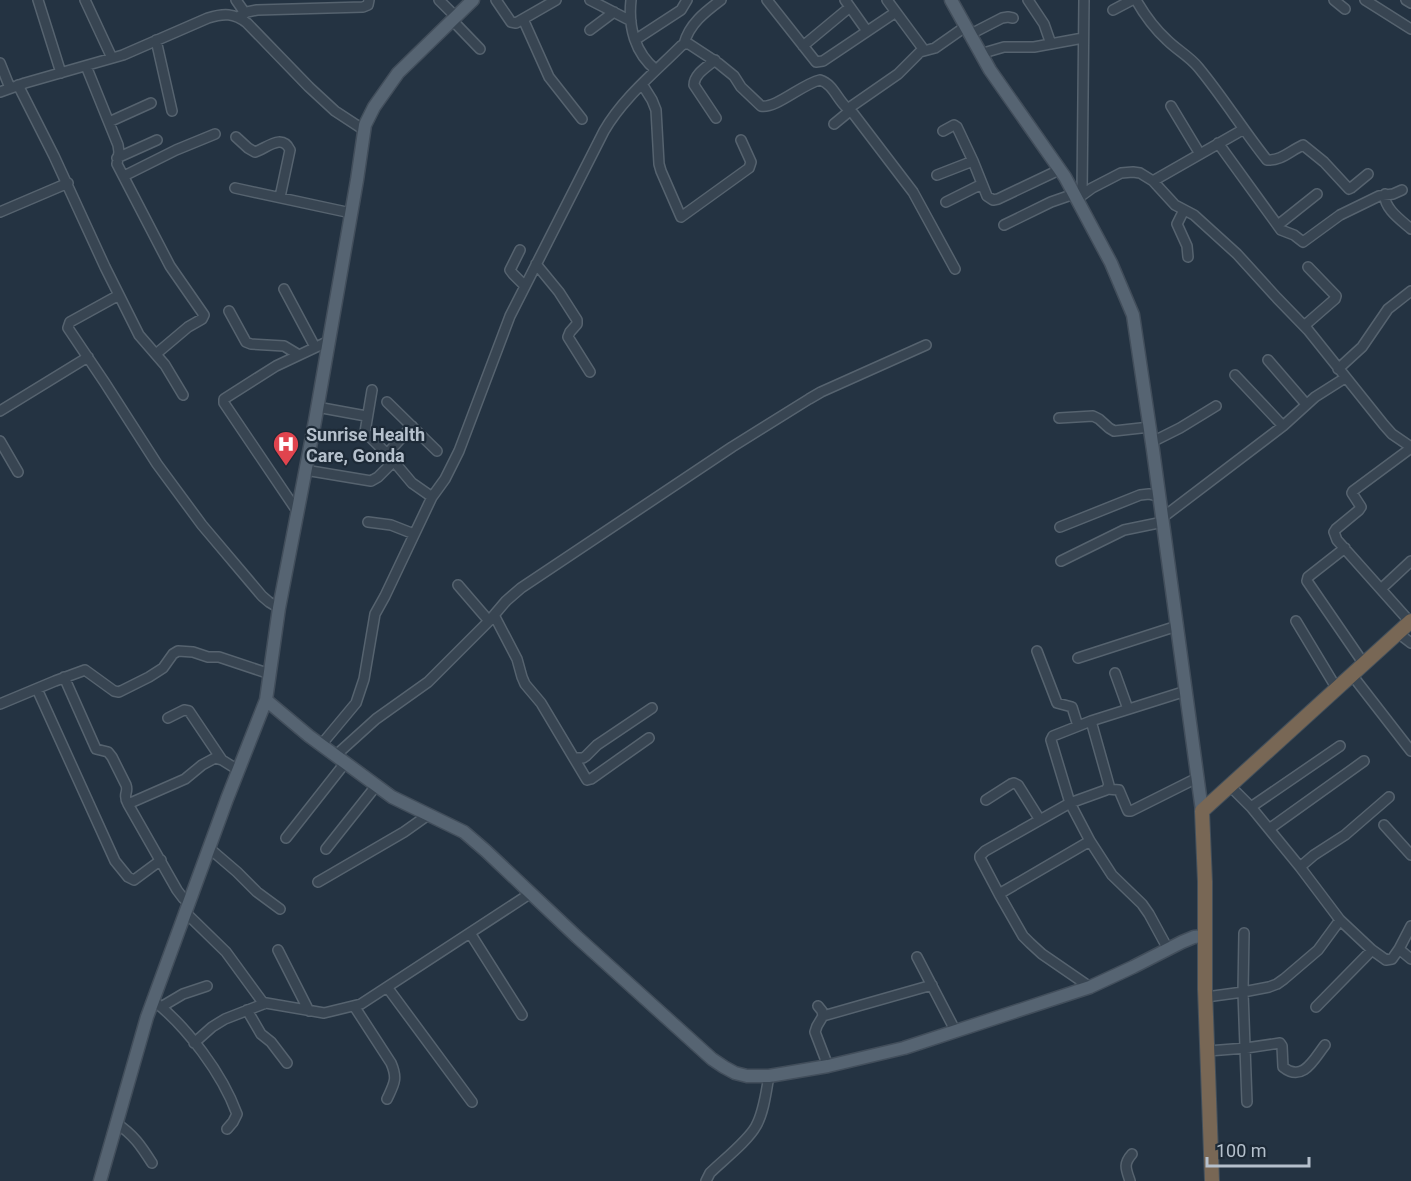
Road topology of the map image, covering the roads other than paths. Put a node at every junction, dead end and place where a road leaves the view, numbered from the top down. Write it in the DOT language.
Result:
graph roads {
  1 [pos="38,0"];
  2 [pos="85,0"];
  3 [pos="236,0"];
  4 [pos="278,0"];
  5 [pos="369,0"];
  6 [pos="439,0"];
  7 [pos="473,0"];
  8 [pos="496,0"];
  9 [pos="556,0"];
  10 [pos="591,0"];
  11 [pos="631,0"];
  12 [pos="721,0"];
  13 [pos="767,0"];
  14 [pos="887,0"];
  15 [pos="951,0"];
  16 [pos="1028,0"];
  17 [pos="1084,0"];
  18 [pos="1134,0"];
  19 [pos="1334,0"];
  20 [pos="1365,0"];
  21 [pos="1407,0"];
  22 [pos="687,1"];
  23 [pos="1411,3"];
  24 [pos="848,4"];
  25 [pos="284,9"];
  26 [pos="1345,9"];
  27 [pos="1113,10"];
  28 [pos="614,12"];
  29 [pos="896,12"];
  30 [pos="241,15"];
  31 [pos="1013,18"];
  32 [pos="455,19"];
  33 [pos="523,19"];
  34 [pos="631,21"];
  35 [pos="1411,29"];
  36 [pos="590,30"];
  37 [pos="867,31"];
  38 [pos="967,31"];
  39 [pos="1083,38"];
  40 [pos="156,40"];
  41 [pos="635,40"];
  42 [pos="684,44"];
  43 [pos="1051,44"];
  44 [pos="803,46"];
  45 [pos="480,49"];
  46 [pos="924,50"];
  47 [pos="980,54"];
  48 [pos="112,58"];
  49 [pos="715,60"];
  50 [pos="0,63"];
  51 [pos="86,66"];
  52 [pos="657,70"];
  53 [pos="61,73"];
  54 [pos="642,84"];
  55 [pos="14,87"];
  56 [pos="0,92"];
  57 [pos="151,103"];
  58 [pos="1171,106"];
  59 [pos="850,109"];
  60 [pos="172,111"];
  61 [pos="716,118"];
  62 [pos="582,119"];
  63 [pos="109,122"];
  64 [pos="834,124"];
  65 [pos="1244,129"];
  66 [pos="364,130"];
  67 [pos="943,131"];
  68 [pos="215,134"];
  69 [pos="236,136"];
  70 [pos="157,140"];
  71 [pos="741,140"];
  72 [pos="1218,143"];
  73 [pos="1200,154"];
  74 [pos="117,158"];
  75 [pos="973,160"];
  76 [pos="1059,170"];
  77 [pos="1368,174"];
  78 [pos="937,175"];
  79 [pos="124,176"];
  80 [pos="1153,181"];
  81 [pos="68,183"];
  82 [pos="982,184"];
  83 [pos="235,188"];
  84 [pos="1401,190"];
  85 [pos="1317,194"];
  86 [pos="1385,194"];
  87 [pos="1078,196"];
  88 [pos="280,197"];
  89 [pos="946,202"];
  90 [pos="1184,210"];
  91 [pos="0,212"];
  92 [pos="351,213"];
  93 [pos="1004,225"];
  94 [pos="1278,225"];
  95 [pos="1411,229"];
  96 [pos="520,250"];
  97 [pos="1188,257"];
  98 [pos="536,264"];
  99 [pos="1308,267"];
  100 [pos="955,269"];
  101 [pos="525,286"];
  102 [pos="284,290"];
  103 [pos="1411,291"];
  104 [pos="119,295"];
  105 [pos="229,311"];
  106 [pos="1304,326"];
  107 [pos="329,341"];
  108 [pos="926,345"];
  109 [pos="315,347"];
  110 [pos="156,354"];
  111 [pos="299,355"];
  112 [pos="88,357"];
  113 [pos="1268,360"];
  114 [pos="1338,369"];
  115 [pos="590,372"];
  116 [pos="1235,375"];
  117 [pos="1345,378"];
  118 [pos="372,390"];
  119 [pos="183,395"];
  120 [pos="387,402"];
  121 [pos="1306,404"];
  122 [pos="1216,405"];
  123 [pos="317,407"];
  124 [pos="0,411"];
  125 [pos="366,416"];
  126 [pos="1059,418"];
  127 [pos="412,426"];
  128 [pos="1283,426"];
  129 [pos="1150,427"];
  130 [pos="0,441"];
  131 [pos="1152,442"];
  132 [pos="1411,448"];
  133 [pos="437,451"];
  134 [pos="390,457"];
  135 [pos="305,470"];
  136 [pos="18,472"];
  137 [pos="1159,496"];
  138 [pos="432,497"];
  139 [pos="297,511"];
  140 [pos="1163,520"];
  141 [pos="369,522"];
  142 [pos="1060,527"];
  143 [pos="414,534"];
  144 [pos="1345,548"];
  145 [pos="1061,561"];
  146 [pos="1411,561"];
  147 [pos="458,585"];
  148 [pos="1382,588"];
  149 [pos="279,608"];
  150 [pos="492,618"];
  151 [pos="1296,621"];
  152 [pos="1411,621"];
  153 [pos="1177,626"];
  154 [pos="1398,633"];
  155 [pos="1411,643"];
  156 [pos="1037,651"];
  157 [pos="1078,658"];
  158 [pos="1364,664"];
  159 [pos="1114,673"];
  160 [pos="270,674"];
  161 [pos="1352,675"];
  162 [pos="64,677"];
  163 [pos="37,689"];
  164 [pos="1337,689"];
  165 [pos="1186,691"];
  166 [pos="266,700"];
  167 [pos="0,704"];
  168 [pos="652,708"];
  169 [pos="1128,710"];
  170 [pos="168,718"];
  171 [pos="1090,721"];
  172 [pos="1078,726"];
  173 [pos="649,738"];
  174 [pos="1408,740"];
  175 [pos="321,745"];
  176 [pos="1340,746"];
  177 [pos="1411,751"];
  178 [pos="574,758"];
  179 [pos="340,759"];
  180 [pos="222,760"];
  181 [pos="1364,761"];
  182 [pos="238,770"];
  183 [pos="1197,778"];
  184 [pos="376,786"];
  185 [pos="1230,786"];
  186 [pos="1107,789"];
  187 [pos="1389,797"];
  188 [pos="986,800"];
  189 [pos="1070,803"];
  190 [pos="128,804"];
  191 [pos="1251,807"];
  192 [pos="1202,811"];
  193 [pos="428,815"];
  194 [pos="1040,820"];
  195 [pos="1384,825"];
  196 [pos="1269,829"];
  197 [pos="286,838"];
  198 [pos="1090,841"];
  199 [pos="209,848"];
  200 [pos="326,849"];
  201 [pos="1411,855"];
  202 [pos="161,860"];
  203 [pos="1300,867"];
  204 [pos="318,882"];
  205 [pos="531,893"];
  206 [pos="999,894"];
  207 [pos="188,908"];
  208 [pos="280,909"];
  209 [pos="1340,920"];
  210 [pos="1411,926"];
  211 [pos="470,933"];
  212 [pos="1244,933"];
  213 [pos="1205,936"];
  214 [pos="1399,948"];
  215 [pos="1168,949"];
  216 [pos="278,950"];
  217 [pos="1372,950"];
  218 [pos="917,957"];
  219 [pos="1411,959"];
  220 [pos="207,986"];
  221 [pos="932,986"];
  222 [pos="387,987"];
  223 [pos="1090,987"];
  224 [pos="1243,993"];
  225 [pos="1206,997"];
  226 [pos="157,1003"];
  227 [pos="264,1004"];
  228 [pos="354,1006"];
  229 [pos="818,1006"];
  230 [pos="1317,1007"];
  231 [pos="247,1010"];
  232 [pos="309,1011"];
  233 [pos="522,1015"];
  234 [pos="823,1016"];
  235 [pos="955,1030"];
  236 [pos="194,1043"];
  237 [pos="1325,1045"];
  238 [pos="1246,1048"];
  239 [pos="1208,1051"];
  240 [pos="287,1063"];
  241 [pos="828,1066"];
  242 [pos="769,1076"];
  243 [pos="387,1099"];
  244 [pos="472,1102"];
  245 [pos="1247,1102"];
  246 [pos="116,1123"];
  247 [pos="227,1130"];
  248 [pos="1132,1154"];
  249 [pos="152,1163"];
  250 [pos="103,1180"];
  251 [pos="706,1181"];
  252 [pos="1130,1181"];
  253 [pos="1212,1181"];
  1 -- 53 [label="street"];
  2 -- 48 [label="street"];
  3 -- 30 [label="street"];
  4 -- 25 [label="street"];
  5 -- 25 [label="street"];
  6 -- 32 [label="street"];
  7 -- 32 [label="main road"];
  8 -- 33 [label="street"];
  9 -- 33 [label="street"];
  10 -- 28 [label="street"];
  11 -- 34 [label="street"];
  12 -- 42 [label="street"];
  13 -- 44 [label="street"];
  14 -- 29 [label="street"];
  15 -- 38 [label="main road"];
  16 -- 43 [label="street"];
  17 -- 39 [label="street"];
  18 -- 27 [label="street"];
  18 -- 65 [label="street"];
  19 -- 26 [label="street"];
  20 -- 35 [label="street"];
  21 -- 23 [label="street"];
  22 -- 41 [label="street"];
  24 -- 37 [label="street"];
  24 -- 44 [label="street"];
  25 -- 30 [label="street"];
  28 -- 34 [label="street"];
  28 -- 36 [label="street"];
  29 -- 37 [label="street"];
  29 -- 46 [label="street"];
  30 -- 40 [label="street"];
  30 -- 66 [label="street"];
  31 -- 38 [label="street"];
  32 -- 45 [label="street"];
  32 -- 66 [label="main road"];
  33 -- 62 [label="street"];
  34 -- 41 [label="street"];
  37 -- 44 [label="street"];
  38 -- 46 [label="street"];
  38 -- 47 [label="main road"];
  39 -- 43 [label="street"];
  39 -- 87 [label="street"];
  40 -- 48 [label="street"];
  40 -- 60 [label="street"];
  41 -- 52 [label="street"];
  42 -- 49 [label="street"];
  42 -- 52 [label="street"];
  43 -- 47 [label="street"];
  46 -- 59 [label="street"];
  47 -- 76 [label="main road"];
  48 -- 51 [label="street"];
  49 -- 59 [label="street"];
  49 -- 61 [label="street"];
  50 -- 55 [label="street"];
  51 -- 53 [label="street"];
  51 -- 63 [label="street"];
  52 -- 54 [label="street"];
  53 -- 55 [label="street"];
  54 -- 71 [label="street"];
  54 -- 98 [label="street"];
  55 -- 56 [label="street"];
  55 -- 81 [label="street"];
  57 -- 63 [label="street"];
  58 -- 73 [label="street"];
  59 -- 64 [label="street"];
  59 -- 100 [label="street"];
  63 -- 74 [label="street"];
  65 -- 72 [label="street"];
  65 -- 77 [label="street"];
  66 -- 92 [label="main road"];
  67 -- 75 [label="street"];
  68 -- 79 [label="street"];
  69 -- 88 [label="street"];
  70 -- 74 [label="street"];
  72 -- 73 [label="street"];
  72 -- 94 [label="street"];
  73 -- 80 [label="street"];
  74 -- 79 [label="street"];
  75 -- 78 [label="street"];
  75 -- 82 [label="street"];
  76 -- 82 [label="street"];
  76 -- 87 [label="main road"];
  79 -- 110 [label="street"];
  80 -- 87 [label="street"];
  80 -- 90 [label="street"];
  81 -- 91 [label="street"];
  81 -- 104 [label="street"];
  82 -- 89 [label="street"];
  83 -- 88 [label="street"];
  84 -- 86 [label="street"];
  85 -- 94 [label="street"];
  86 -- 94 [label="street"];
  86 -- 95 [label="street"];
  87 -- 93 [label="street"];
  87 -- 129 [label="main road"];
  88 -- 92 [label="street"];
  90 -- 97 [label="street"];
  90 -- 106 [label="street"];
  92 -- 107 [label="main road"];
  96 -- 101 [label="street"];
  98 -- 101 [label="street"];
  98 -- 115 [label="street"];
  99 -- 106 [label="street"];
  101 -- 138 [label="street"];
  102 -- 109 [label="street"];
  103 -- 114 [label="street"];
  104 -- 110 [label="street"];
  104 -- 112 [label="street"];
  105 -- 111 [label="street"];
  106 -- 114 [label="street"];
  107 -- 109 [label="street"];
  107 -- 123 [label="main road"];
  108 -- 150 [label="street"];
  109 -- 111 [label="street"];
  110 -- 119 [label="street"];
  111 -- 139 [label="street"];
  112 -- 124 [label="street"];
  112 -- 149 [label="street"];
  113 -- 121 [label="street"];
  114 -- 117 [label="street"];
  116 -- 128 [label="street"];
  117 -- 121 [label="street"];
  117 -- 132 [label="street"];
  118 -- 125 [label="street"];
  120 -- 127 [label="street"];
  121 -- 128 [label="street"];
  122 -- 131 [label="street"];
  123 -- 125 [label="street"];
  123 -- 135 [label="main road"];
  125 -- 134 [label="street"];
  126 -- 129 [label="street"];
  127 -- 133 [label="street"];
  127 -- 134 [label="street"];
  128 -- 140 [label="street"];
  129 -- 131 [label="main road"];
  130 -- 136 [label="street"];
  131 -- 137 [label="main road"];
  132 -- 144 [label="street"];
  134 -- 135 [label="street"];
  134 -- 138 [label="street"];
  135 -- 139 [label="main road"];
  137 -- 140 [label="main road"];
  137 -- 142 [label="street"];
  138 -- 143 [label="street"];
  139 -- 149 [label="main road"];
  140 -- 145 [label="street"];
  140 -- 153 [label="main road"];
  141 -- 143 [label="street"];
  143 -- 175 [label="street"];
  144 -- 148 [label="street"];
  144 -- 158 [label="street"];
  146 -- 148 [label="street"];
  147 -- 150 [label="street"];
  148 -- 152 [label="street"];
  149 -- 160 [label="main road"];
  150 -- 178 [label="street"];
  150 -- 179 [label="street"];
  151 -- 164 [label="street"];
  152 -- 154 [label="highway"];
  153 -- 157 [label="street"];
  153 -- 165 [label="main road"];
  154 -- 155 [label="street"];
  154 -- 158 [label="highway"];
  156 -- 172 [label="street"];
  158 -- 161 [label="highway"];
  159 -- 169 [label="street"];
  160 -- 162 [label="street"];
  160 -- 166 [label="main road"];
  161 -- 164 [label="highway"];
  161 -- 174 [label="street"];
  162 -- 163 [label="street"];
  162 -- 190 [label="street"];
  163 -- 167 [label="street"];
  163 -- 202 [label="street"];
  164 -- 185 [label="highway"];
  165 -- 169 [label="street"];
  165 -- 183 [label="main road"];
  166 -- 175 [label="main road"];
  166 -- 182 [label="main road"];
  168 -- 178 [label="street"];
  169 -- 171 [label="street"];
  170 -- 180 [label="street"];
  171 -- 172 [label="street"];
  171 -- 186 [label="street"];
  172 -- 189 [label="street"];
  173 -- 178 [label="street"];
  174 -- 177 [label="street"];
  175 -- 179 [label="main road"];
  176 -- 191 [label="street"];
  179 -- 184 [label="main road"];
  179 -- 197 [label="street"];
  180 -- 182 [label="street"];
  180 -- 190 [label="street"];
  181 -- 196 [label="street"];
  182 -- 199 [label="main road"];
  183 -- 186 [label="street"];
  183 -- 192 [label="main road"];
  184 -- 193 [label="main road"];
  184 -- 200 [label="street"];
  185 -- 191 [label="street"];
  185 -- 192 [label="highway"];
  186 -- 189 [label="street"];
  187 -- 203 [label="street"];
  188 -- 194 [label="street"];
  189 -- 194 [label="street"];
  189 -- 198 [label="street"];
  190 -- 202 [label="street"];
  191 -- 196 [label="street"];
  192 -- 213 [label="highway"];
  193 -- 204 [label="street"];
  193 -- 205 [label="main road"];
  194 -- 206 [label="street"];
  195 -- 201 [label="street"];
  196 -- 203 [label="street"];
  198 -- 206 [label="street"];
  198 -- 215 [label="street"];
  199 -- 207 [label="main road"];
  199 -- 208 [label="street"];
  202 -- 207 [label="street"];
  203 -- 209 [label="street"];
  205 -- 211 [label="street"];
  205 -- 242 [label="main road"];
  206 -- 223 [label="street"];
  207 -- 226 [label="main road"];
  207 -- 227 [label="street"];
  209 -- 217 [label="street"];
  209 -- 224 [label="street"];
  210 -- 214 [label="street"];
  211 -- 222 [label="street"];
  211 -- 233 [label="street"];
  212 -- 224 [label="street"];
  213 -- 215 [label="main road"];
  213 -- 225 [label="highway"];
  214 -- 217 [label="street"];
  214 -- 219 [label="street"];
  215 -- 223 [label="main road"];
  216 -- 232 [label="street"];
  217 -- 230 [label="street"];
  218 -- 221 [label="street"];
  220 -- 226 [label="street"];
  221 -- 234 [label="street"];
  221 -- 235 [label="street"];
  222 -- 228 [label="street"];
  222 -- 244 [label="street"];
  223 -- 235 [label="main road"];
  224 -- 225 [label="street"];
  224 -- 238 [label="street"];
  225 -- 239 [label="highway"];
  226 -- 236 [label="street"];
  226 -- 246 [label="main road"];
  227 -- 231 [label="street"];
  227 -- 232 [label="street"];
  228 -- 232 [label="street"];
  228 -- 243 [label="street"];
  229 -- 234 [label="street"];
  231 -- 236 [label="street"];
  231 -- 240 [label="street"];
  234 -- 241 [label="street"];
  235 -- 241 [label="main road"];
  236 -- 247 [label="street"];
  237 -- 238 [label="street"];
  238 -- 239 [label="street"];
  238 -- 245 [label="street"];
  239 -- 253 [label="highway"];
  241 -- 242 [label="main road"];
  242 -- 251 [label="street"];
  246 -- 249 [label="street"];
  246 -- 250 [label="main road"];
  248 -- 252 [label="street"];
}
